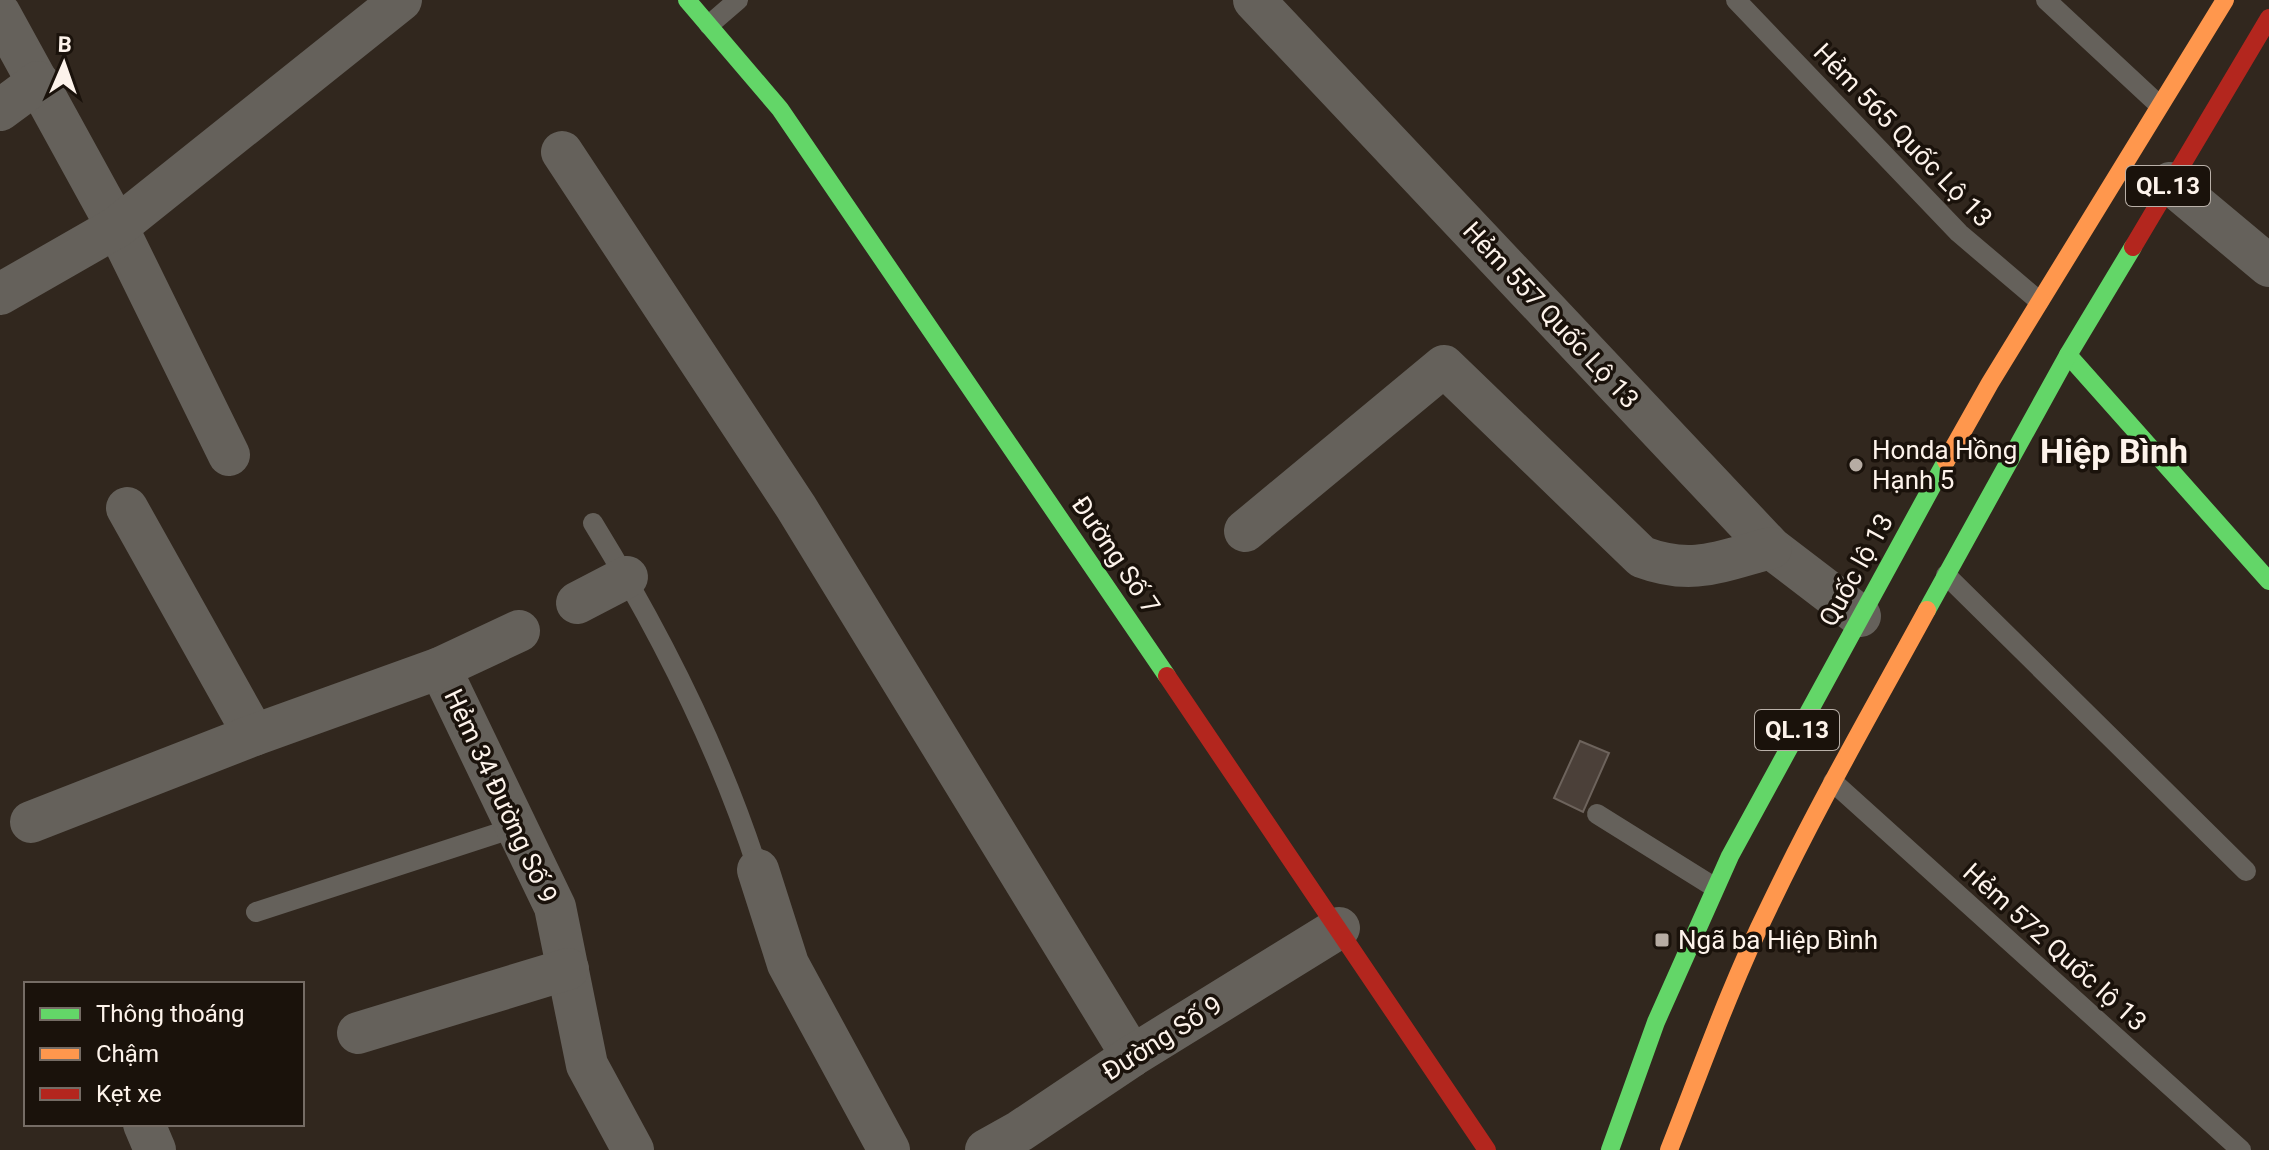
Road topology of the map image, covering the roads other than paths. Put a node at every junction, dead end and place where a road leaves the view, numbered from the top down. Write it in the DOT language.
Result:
graph roads {
  1 [pos="401,0"];
  2 [pos="687,0"];
  3 [pos="738,0"];
  4 [pos="1254,0"];
  5 [pos="1736,0"];
  6 [pos="2046,0"];
  7 [pos="2225,0"];
  8 [pos="0,14"];
  9 [pos="2269,18"];
  10 [pos="709,25"];
  11 [pos="38,82"];
  12 [pos="2159,105"];
  13 [pos="0,110"];
  14 [pos="562,152"];
  15 [pos="2170,183"];
  16 [pos="117,227"];
  17 [pos="2269,266"];
  18 [pos="0,294"];
  19 [pos="2039,301"];
  20 [pos="2062,351"];
  21 [pos="229,455"];
  22 [pos="127,508"];
  23 [pos="593,523"];
  24 [pos="1245,531"];
  25 [pos="1771,548"];
  26 [pos="1946,575"];
  27 [pos="627,577"];
  28 [pos="2269,581"];
  29 [pos="577,603"];
  30 [pos="1860,616"];
  31 [pos="519,631"];
  32 [pos="440,668"];
  33 [pos="254,735"];
  34 [pos="1833,782"];
  35 [pos="1597,814"];
  36 [pos="31,822"];
  37 [pos="517,827"];
  38 [pos="758,870"];
  39 [pos="2246,871"];
  40 [pos="1714,887"];
  41 [pos="256,912"];
  42 [pos="1339,928"];
  43 [pos="568,969"];
  44 [pos="358,1033"];
  45 [pos="1132,1056"];
  46 [pos="145,1126"];
  47 [pos="155,1150"];
  48 [pos="633,1150"];
  49 [pos="889,1150"];
  50 [pos="986,1150"];
  51 [pos="1487,1150"];
  52 [pos="1610,1150"];
  53 [pos="1669,1150"];
  54 [pos="2241,1150"];
  1 -- 16 [label="street"];
  2 -- 10 [label="main road, Đường Số 7"];
  3 -- 10 [label="lane"];
  4 -- 25 [label="street, Hẻm 557 Quốc Lộ 13"];
  5 -- 19 [label="lane, Hẻm 565 Quốc Lộ 13"];
  6 -- 12 [label="lane"];
  7 -- 12 [label="main road, Quốc lộ 13 / QL.13"];
  8 -- 11 [label="street"];
  9 -- 15 [label="main road, QL.13"];
  10 -- 42 [label="main road, Đường Số 7"];
  11 -- 13 [label="street"];
  11 -- 16 [label="street"];
  12 -- 19 [label="main road, Quốc lộ 13 / QL.13"];
  14 -- 45 [label="street"];
  15 -- 17 [label="street"];
  15 -- 20 [label="main road, QL.13"];
  16 -- 18 [label="street"];
  16 -- 21 [label="street"];
  19 -- 30 [label="main road, Quốc lộ 13 / QL.13"];
  20 -- 26 [label="main road, QL.13"];
  20 -- 28 [label="main road"];
  22 -- 33 [label="street"];
  23 -- 27 [label="lane"];
  24 -- 25 [label="street"];
  25 -- 30 [label="street, Hẻm 557 Quốc Lộ 13"];
  26 -- 34 [label="main road, QL.13"];
  26 -- 39 [label="lane"];
  27 -- 29 [label="street"];
  27 -- 38 [label="lane"];
  30 -- 40 [label="main road, Quốc lộ 13 / QL.13"];
  31 -- 32 [label="street"];
  32 -- 33 [label="street"];
  32 -- 37 [label="street, Hẻm 34 Đường Số 9"];
  33 -- 36 [label="street"];
  34 -- 53 [label="main road, QL.13"];
  34 -- 54 [label="lane, Hẻm 572 Quốc lộ 13"];
  35 -- 40 [label="lane"];
  37 -- 41 [label="lane"];
  37 -- 43 [label="street, Hẻm 34 Đường Số 9"];
  38 -- 49 [label="street"];
  40 -- 52 [label="main road, Quốc lộ 13 / QL.13"];
  42 -- 45 [label="street, Đường Số 9"];
  42 -- 51 [label="main road, Đường Số 7"];
  43 -- 44 [label="street"];
  43 -- 48 [label="street, Hẻm 34 Đường Số 9"];
  45 -- 50 [label="street, Đường Số 9"];
  46 -- 47 [label="street"];
}
